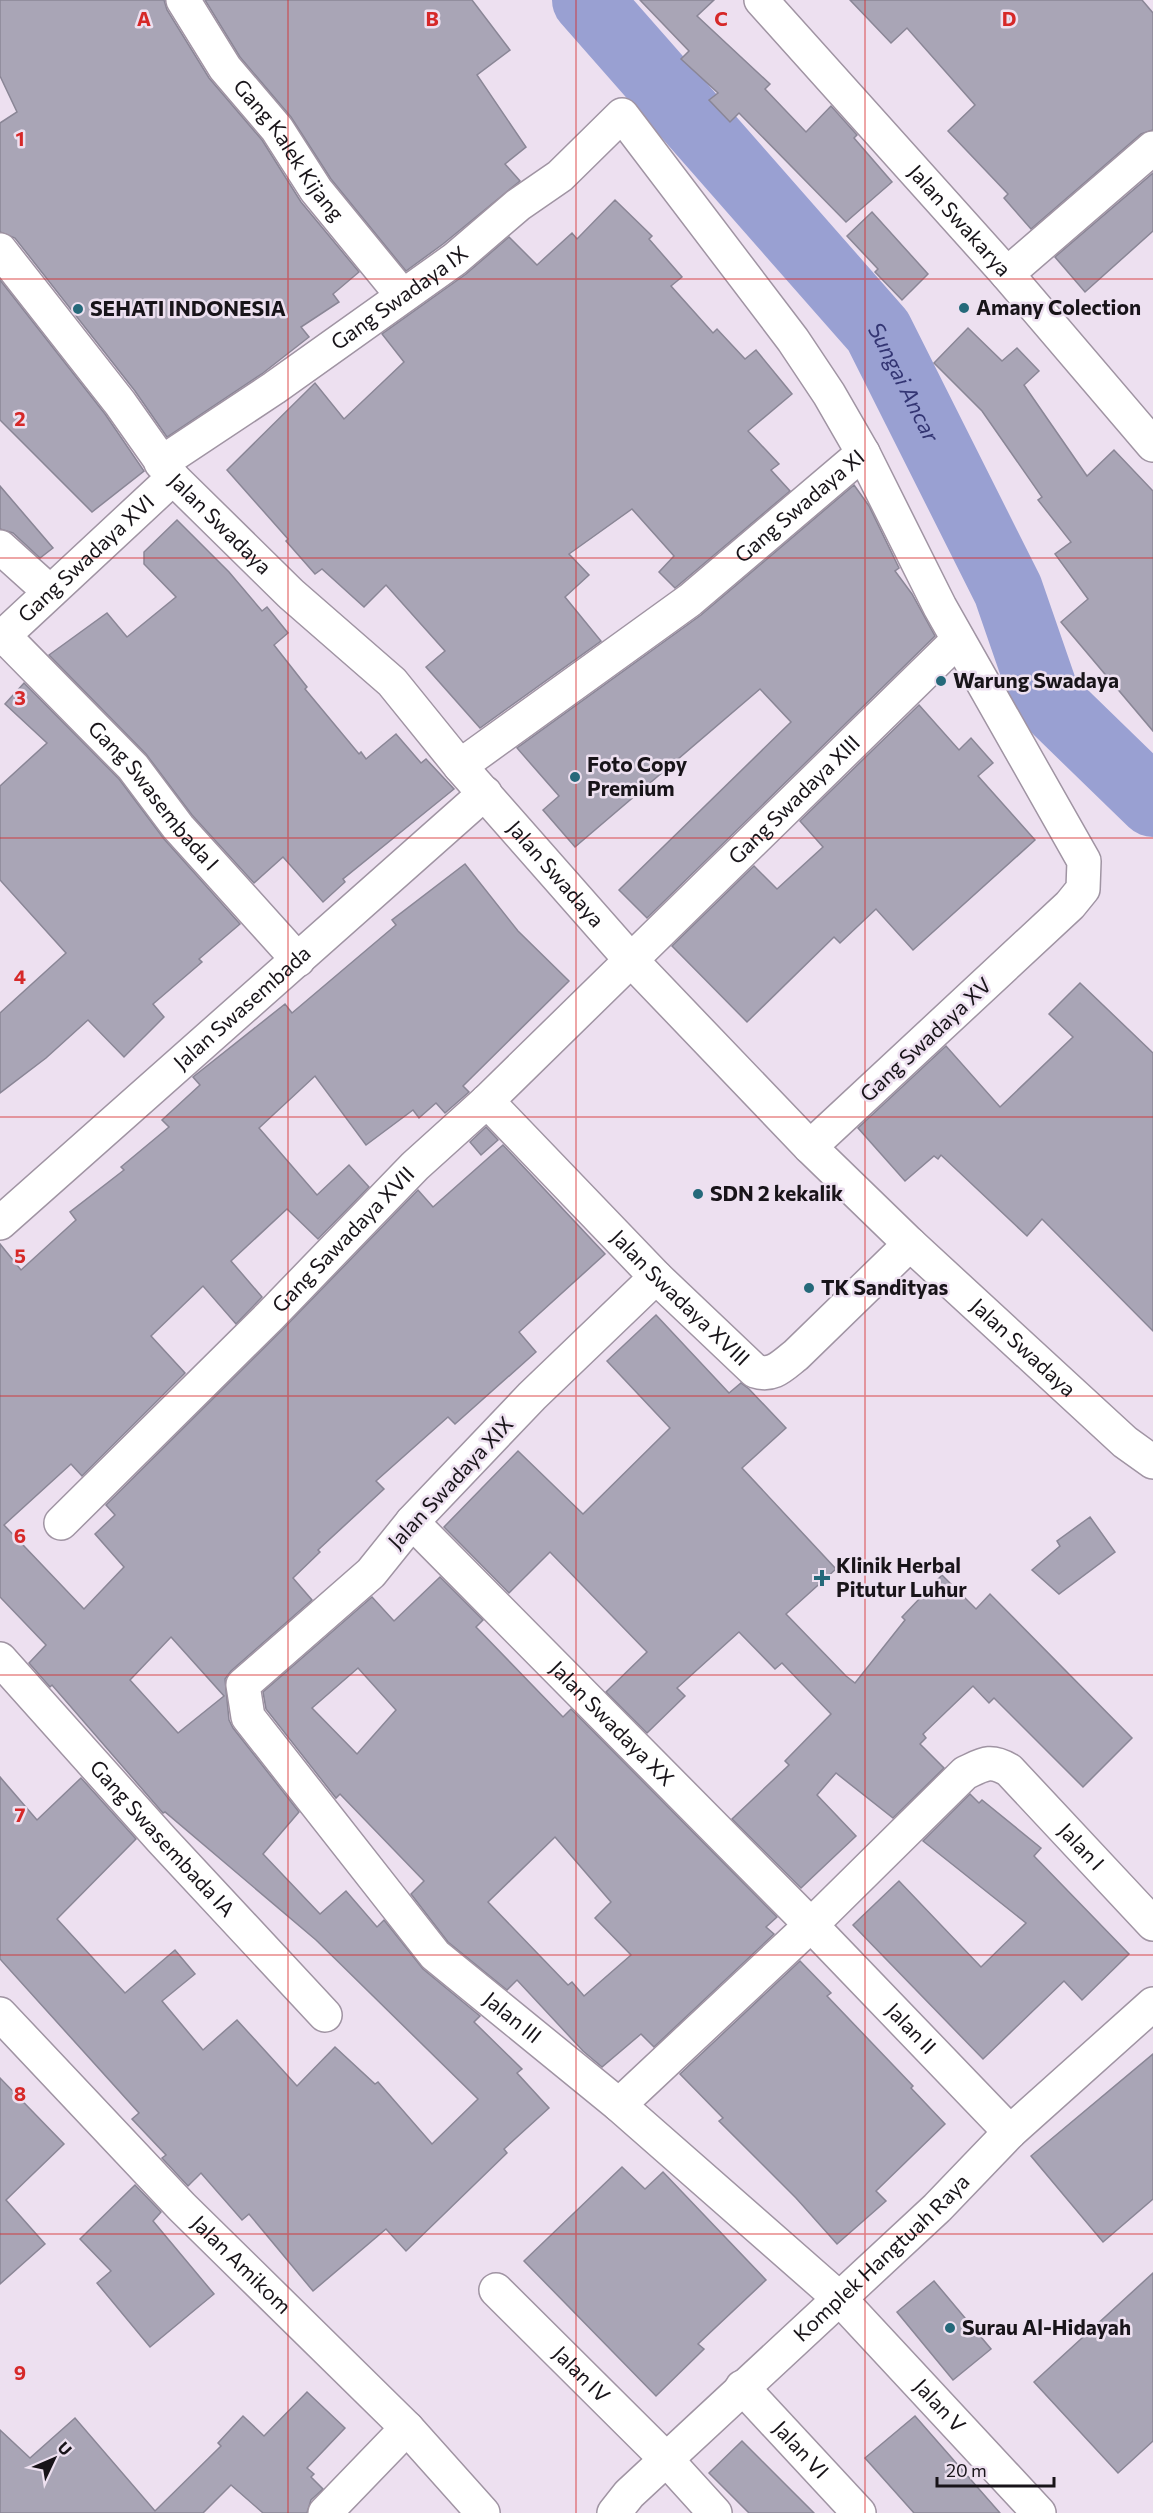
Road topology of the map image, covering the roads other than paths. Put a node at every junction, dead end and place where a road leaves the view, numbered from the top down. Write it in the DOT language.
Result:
graph roads {
  1 [pos="183,0"];
  2 [pos="761,0"];
  3 [pos="622,115"];
  4 [pos="1153,148"];
  5 [pos="0,250"];
  6 [pos="1006,274"];
  7 [pos="402,295"];
  8 [pos="1153,445"];
  9 [pos="863,453"];
  10 [pos="167,470"];
  11 [pos="0,547"];
  12 [pos="50,592"];
  13 [pos="2,637"];
  14 [pos="958,640"];
  15 [pos="460,766"];
  16 [pos="485,793"];
  17 [pos="630,959"];
  18 [pos="298,960"];
  19 [pos="487,1101"];
  20 [pos="810,1147"];
  21 [pos="0,1223"];
  22 [pos="910,1244"];
  23 [pos="656,1277"];
  24 [pos="1153,1462"];
  25 [pos="412,1522"];
  26 [pos="61,1524"];
  27 [pos="0,1659"];
  28 [pos="243,1685"];
  29 [pos="1153,1924"];
  30 [pos="811,1925"];
  31 [pos="1153,2004"];
  32 [pos="0,2014"];
  33 [pos="325,2015"];
  34 [pos="619,2106"];
  35 [pos="1010,2132"];
  36 [pos="496,2290"];
  37 [pos="840,2298"];
  38 [pos="742,2387"];
  39 [pos="407,2427"];
  40 [pos="666,2459"];
  41 [pos="325,2513"];
  42 [pos="483,2513"];
  43 [pos="614,2513"];
  44 [pos="715,2513"];
  45 [pos="859,2513"];
  46 [pos="1039,2513"];
  1 -- 7 [label="street, Gang Kalek Kijang"];
  2 -- 6 [label="street, Jalan Swakarya"];
  3 -- 7 [label="street, Gang Swadaya IX"];
  3 -- 9 [label="street, Gang Swadaya XI"];
  4 -- 6 [label="street"];
  5 -- 10 [label="street, Jalan Swadaya"];
  6 -- 8 [label="street, Jalan Swakarya"];
  7 -- 10 [label="street, Gang Swadaya IX"];
  9 -- 14 [label="street, Gang Swadaya XV"];
  9 -- 15 [label="street, Gang Swadaya XI"];
  10 -- 12 [label="street, Gang Swadaya XVI"];
  10 -- 15 [label="street, Jalan Swadaya"];
  11 -- 12 [label="street"];
  12 -- 13 [label="street, Gang Swadaya XVI"];
  13 -- 18 [label="street, Gang Swasembada I"];
  14 -- 17 [label="street, Gang Swadaya XIII"];
  14 -- 20 [label="street, Gang Swadaya XV"];
  15 -- 16 [label="street, Jalan Swadaya"];
  16 -- 17 [label="street, Jalan Swadaya"];
  16 -- 18 [label="street, Jalan Swasembada"];
  17 -- 19 [label="street, Gang Sawadaya XVII"];
  17 -- 20 [label="street, Jalan Swadaya"];
  18 -- 21 [label="street, Jalan Swasembada"];
  19 -- 23 [label="street, Jalan Swadaya XVIII"];
  19 -- 26 [label="street, Gang Sawadaya XVII"];
  20 -- 22 [label="street, Jalan Swadaya"];
  22 -- 23 [label="street, Jalan Swadaya XVIII"];
  22 -- 24 [label="street, Jalan Swadaya"];
  23 -- 25 [label="street, Jalan Swadaya XIX"];
  25 -- 28 [label="street, Jalan Swadaya XIX"];
  25 -- 30 [label="street, Jalan Swadaya XX"];
  27 -- 33 [label="street, Gang Swasembada IA"];
  28 -- 34 [label="street, Jalan III"];
  29 -- 30 [label="street, Jalan I"];
  30 -- 34 [label="street"];
  30 -- 35 [label="street, Jalan II"];
  31 -- 35 [label="street, Komplek Hangtuah Raya"];
  32 -- 39 [label="street, Jalan Amikom"];
  34 -- 37 [label="street, Jalan III"];
  35 -- 37 [label="street, Komplek Hangtuah Raya"];
  36 -- 40 [label="street, Jalan IV"];
  37 -- 38 [label="street, Komplek Hangtuah Raya"];
  37 -- 46 [label="street, Jalan V"];
  38 -- 40 [label="street, Komplek Hangtuah Raya"];
  38 -- 45 [label="street, Jalan VI"];
  39 -- 41 [label="street"];
  39 -- 42 [label="street, Jalan Amikom"];
  40 -- 43 [label="street, Komplek Hangtuah Raya"];
  40 -- 44 [label="street, Jalan IV"];
}
